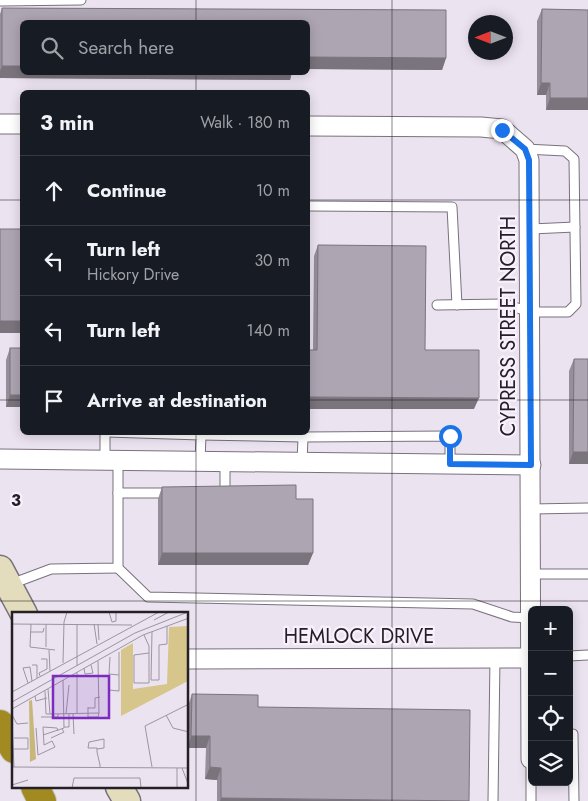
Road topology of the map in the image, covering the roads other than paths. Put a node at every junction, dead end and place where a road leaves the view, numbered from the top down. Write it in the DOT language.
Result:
graph roads {
  1 [pos="80,0"];
  2 [pos="0,1"];
  3 [pos="0,124"];
  4 [pos="20,124"];
  5 [pos="310,126"];
  6 [pos="525,149"];
  7 [pos="310,206"];
  8 [pos="575,227"];
  9 [pos="531,228"];
  10 [pos="456,304"];
  11 [pos="437,305"];
  12 [pos="531,312"];
  13 [pos="107,435"];
  14 [pos="201,435"];
  15 [pos="303,437"];
  16 [pos="0,459"];
  17 [pos="111,461"];
  18 [pos="200,462"];
  19 [pos="225,462"];
  20 [pos="302,463"];
  21 [pos="450,464"];
  22 [pos="531,465"];
  23 [pos="176,492"];
  24 [pos="206,492"];
  25 [pos="118,493"];
  26 [pos="588,508"];
  27 [pos="531,509"];
  28 [pos="118,568"];
  29 [pos="531,574"];
  30 [pos="588,574"];
  31 [pos="3,578"];
  32 [pos="531,606"];
  33 [pos="23,612"];
  34 [pos="528,618"];
  35 [pos="588,655"];
  36 [pos="573,656"];
  37 [pos="495,658"];
  38 [pos="528,658"];
  39 [pos="189,659"];
  40 [pos="0,724"];
  41 [pos="573,734"];
  42 [pos="12,745"];
  43 [pos="531,786"];
  44 [pos="36,788"];
  45 [pos="120,788"];
  46 [pos="42,801"];
  47 [pos="127,801"];
  48 [pos="493,801"];
  49 [pos="531,801"];
  50 [pos="574,801"];
  1 -- 2 [label="lane"];
  3 -- 4 [label="street"];
  5 -- 6 [label="street"];
  6 -- 8 [label="lane"];
  6 -- 9 [label="street, CYPRESS STREET NORTH"];
  7 -- 10 [label="lane"];
  8 -- 9 [label="lane"];
  8 -- 12 [label="lane"];
  9 -- 12 [label="street, CYPRESS STREET NORTH"];
  10 -- 11 [label="lane"];
  10 -- 12 [label="lane"];
  12 -- 22 [label="street, CYPRESS STREET NORTH"];
  13 -- 17 [label="lane"];
  14 -- 15 [label="lane"];
  14 -- 18 [label="lane"];
  15 -- 20 [label="lane"];
  15 -- 21 [label="lane"];
  16 -- 17 [label="street"];
  17 -- 18 [label="street"];
  17 -- 25 [label="lane"];
  18 -- 19 [label="street"];
  19 -- 20 [label="street"];
  19 -- 24 [label="lane"];
  20 -- 21 [label="street"];
  21 -- 22 [label="street"];
  22 -- 27 [label="street, CYPRESS STREET NORTH"];
  23 -- 25 [label="lane"];
  25 -- 28 [label="lane"];
  26 -- 27 [label="lane"];
  27 -- 29 [label="street, CYPRESS STREET NORTH"];
  28 -- 31 [label="lane"];
  28 -- 34 [label="lane"];
  29 -- 30 [label="lane"];
  29 -- 32 [label="street, CYPRESS STREET NORTH"];
  31 -- 33 [label="main road"];
  35 -- 36 [label="lane"];
  37 -- 38 [label="street, HEMLOCK DRIVE"];
  37 -- 39 [label="street, HEMLOCK DRIVE"];
  37 -- 48 [label="lane"];
  40 -- 42 [label="highway"];
  41 -- 50 [label="lane"];
  43 -- 49 [label="lane"];
  44 -- 46 [label="highway"];
  45 -- 47 [label="main road"];
}
